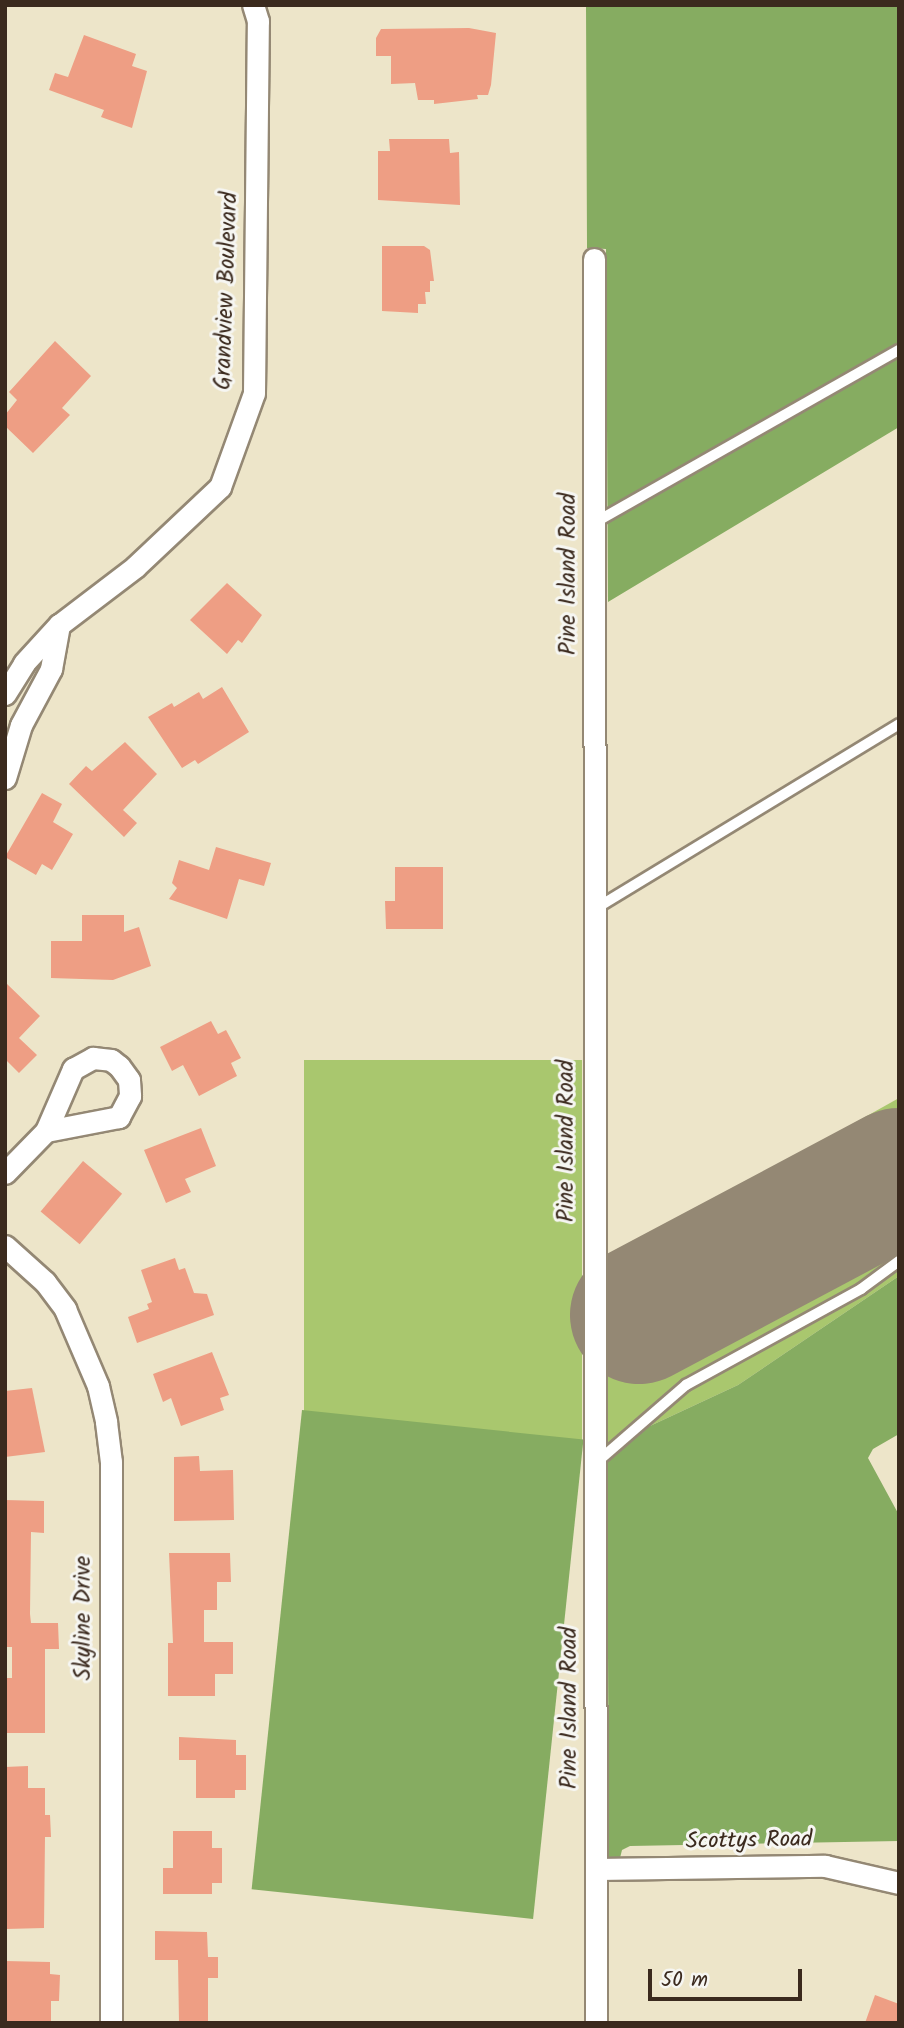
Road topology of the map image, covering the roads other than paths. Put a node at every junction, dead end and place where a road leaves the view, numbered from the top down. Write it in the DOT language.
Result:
graph roads {
  1 [pos="253,5"];
  2 [pos="594,259"];
  3 [pos="899,350"];
  4 [pos="596,522"];
  5 [pos="59,625"];
  6 [pos="5,694"];
  7 [pos="899,724"];
  8 [pos="5,778"];
  9 [pos="595,909"];
  10 [pos="46,1130"];
  11 [pos="5,1173"];
  12 [pos="5,1246"];
  13 [pos="899,1261"];
  14 [pos="595,1463"];
  15 [pos="597,1869"];
  16 [pos="899,1883"];
  17 [pos="111,2023"];
  18 [pos="596,2023"];
  1 -- 5 [label="street, Grandview Boulevard"];
  2 -- 4 [label="street, Pine Island Road"];
  3 -- 4 [label="lane"];
  4 -- 9 [label="street, Pine Island Road"];
  5 -- 6 [label="street, Grandview Boulevard"];
  5 -- 8 [label="street"];
  7 -- 9 [label="lane"];
  9 -- 14 [label="street, Pine Island Road"];
  10 -- 11 [label="street"];
  12 -- 17 [label="street, Skyline Drive"];
  13 -- 14 [label="lane"];
  14 -- 15 [label="street, Pine Island Road"];
  15 -- 16 [label="street, Scottys Road"];
  15 -- 18 [label="street, Pine Island Road"];
}
